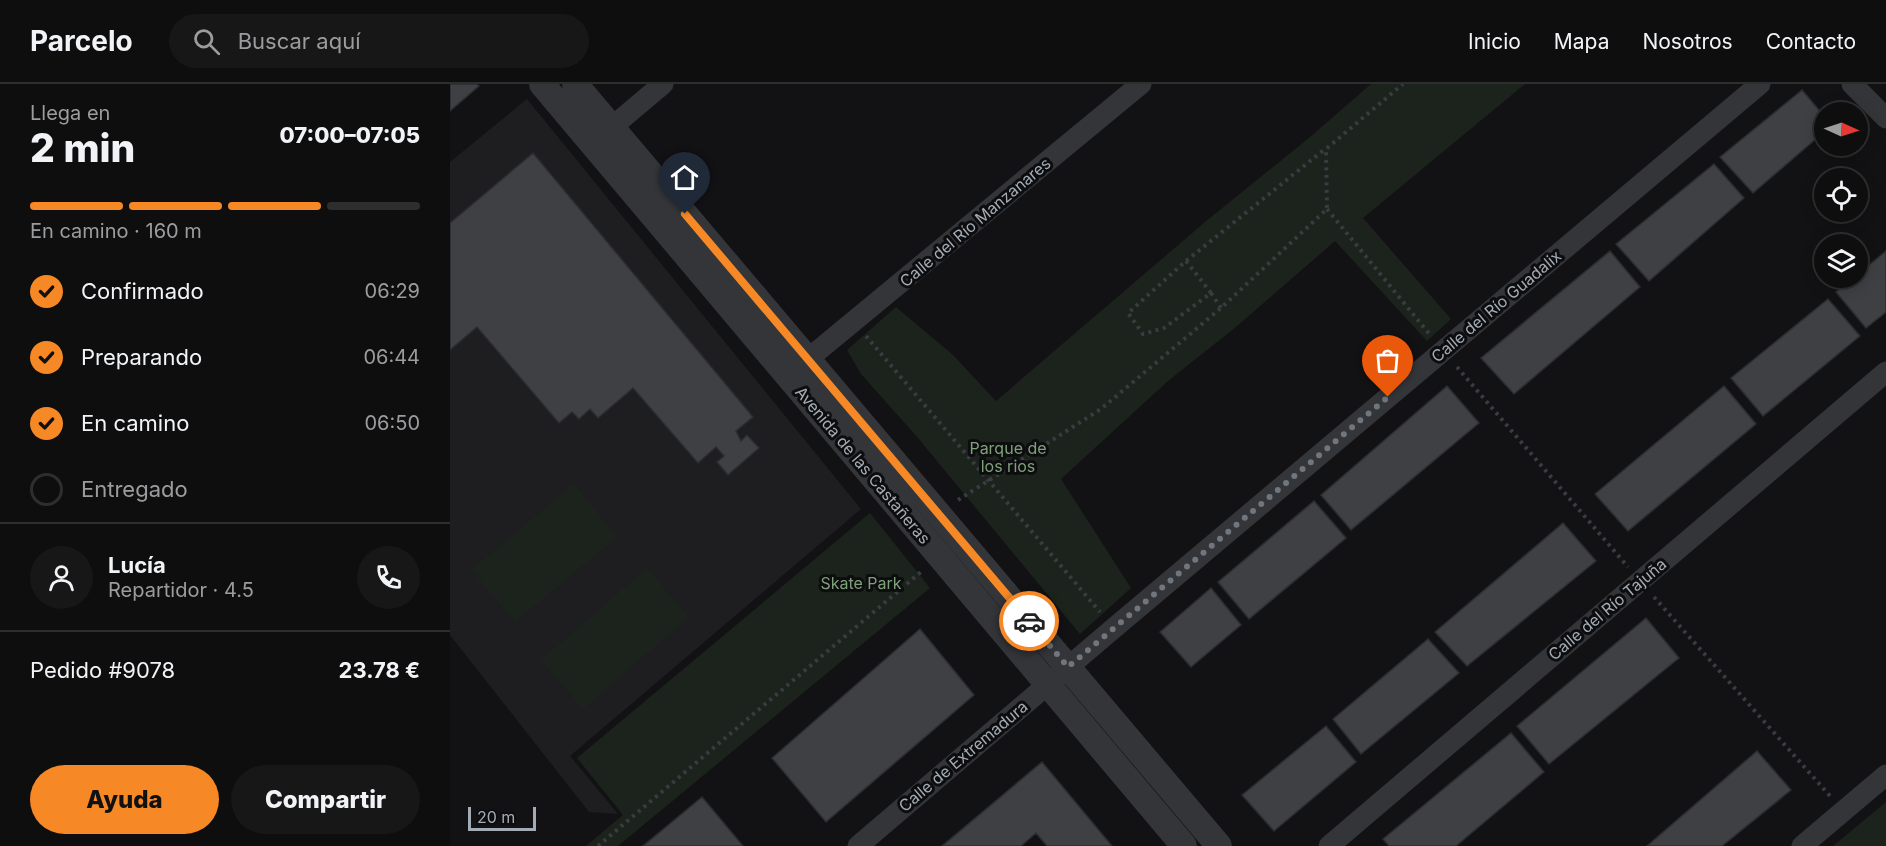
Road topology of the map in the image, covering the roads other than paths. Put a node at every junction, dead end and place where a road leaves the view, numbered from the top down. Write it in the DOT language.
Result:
graph roads {
  1 [pos="542,84"];
  2 [pos="575,84"];
  3 [pos="663,84"];
  4 [pos="1142,84"];
  5 [pos="1760,84"];
  6 [pos="1852,84"];
  7 [pos="1886,118"];
  8 [pos="612,127"];
  9 [pos="808,359"];
  10 [pos="1886,372"];
  11 [pos="1068,667"];
  12 [pos="1047,684"];
  13 [pos="1886,775"];
  14 [pos="858,846"];
  15 [pos="1184,846"];
  16 [pos="1219,846"];
  17 [pos="1329,846"];
  18 [pos="1802,846"];
  1 -- 12 [label="street, Avenida de las Castañeras"];
  2 -- 8 [label="street, Avenida de las Castañeras"];
  3 -- 8 [label="street"];
  4 -- 9 [label="street, Calle del Río Manzanares"];
  5 -- 11 [label="street, Calle del Río Guadalix"];
  6 -- 7 [label="street"];
  8 -- 9 [label="street, Avenida de las Castañeras"];
  9 -- 11 [label="street, Avenida de las Castañeras"];
  10 -- 17 [label="street, Calle del Río Tajuña"];
  11 -- 12 [label="street, Calle de Extremadura"];
  11 -- 16 [label="street, Avenida de las Castañeras"];
  12 -- 14 [label="street, Calle de Extremadura"];
  12 -- 15 [label="street, Avenida de las Castañeras"];
  13 -- 18 [label="street"];
}
